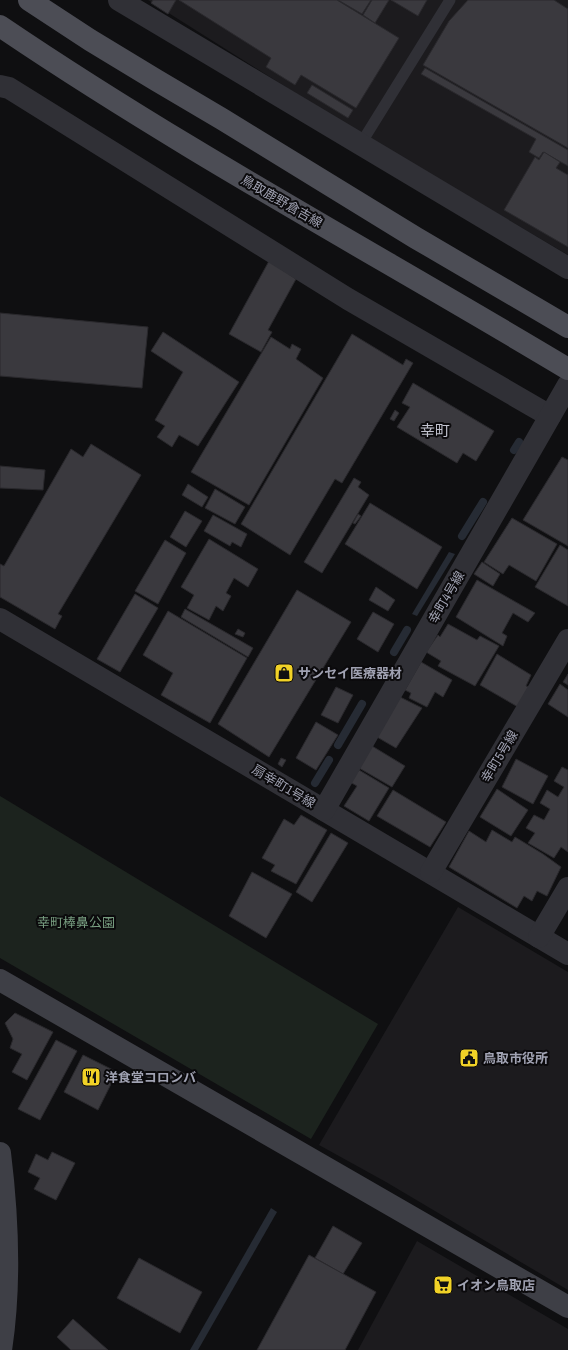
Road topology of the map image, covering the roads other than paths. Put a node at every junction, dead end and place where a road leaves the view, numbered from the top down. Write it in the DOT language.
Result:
graph roads {
  1 [pos="29,0"];
  2 [pos="119,0"];
  3 [pos="450,0"];
  4 [pos="0,26"];
  5 [pos="0,86"];
  6 [pos="360,145"];
  7 [pos="568,268"];
  8 [pos="568,327"];
  9 [pos="568,368"];
  10 [pos="568,385"];
  11 [pos="550,416"];
  12 [pos="0,619"];
  13 [pos="568,640"];
  14 [pos="324,810"];
  15 [pos="431,872"];
  16 [pos="568,888"];
  17 [pos="539,937"];
  18 [pos="568,954"];
  19 [pos="0,980"];
  20 [pos="0,1153"];
  21 [pos="568,1307"];
  22 [pos="1,1350"];
  1 -- 8 [label="main road"];
  2 -- 6 [label="street"];
  3 -- 6 [label="lane"];
  4 -- 9 [label="main road, 鳥取鹿野倉吉線"];
  5 -- 11 [label="street"];
  6 -- 7 [label="street"];
  10 -- 11 [label="street, 幸町4号線"];
  11 -- 14 [label="street, 幸町4号線"];
  12 -- 14 [label="street, 扇幸町1号線"];
  13 -- 15 [label="street, 幸町5号線"];
  14 -- 15 [label="street, 扇幸町1号線"];
  15 -- 17 [label="street, 扇幸町1号線"];
  16 -- 17 [label="street"];
  17 -- 18 [label="street, 扇幸町1号線"];
  19 -- 21 [label="street"];
  20 -- 22 [label="street"];
}
